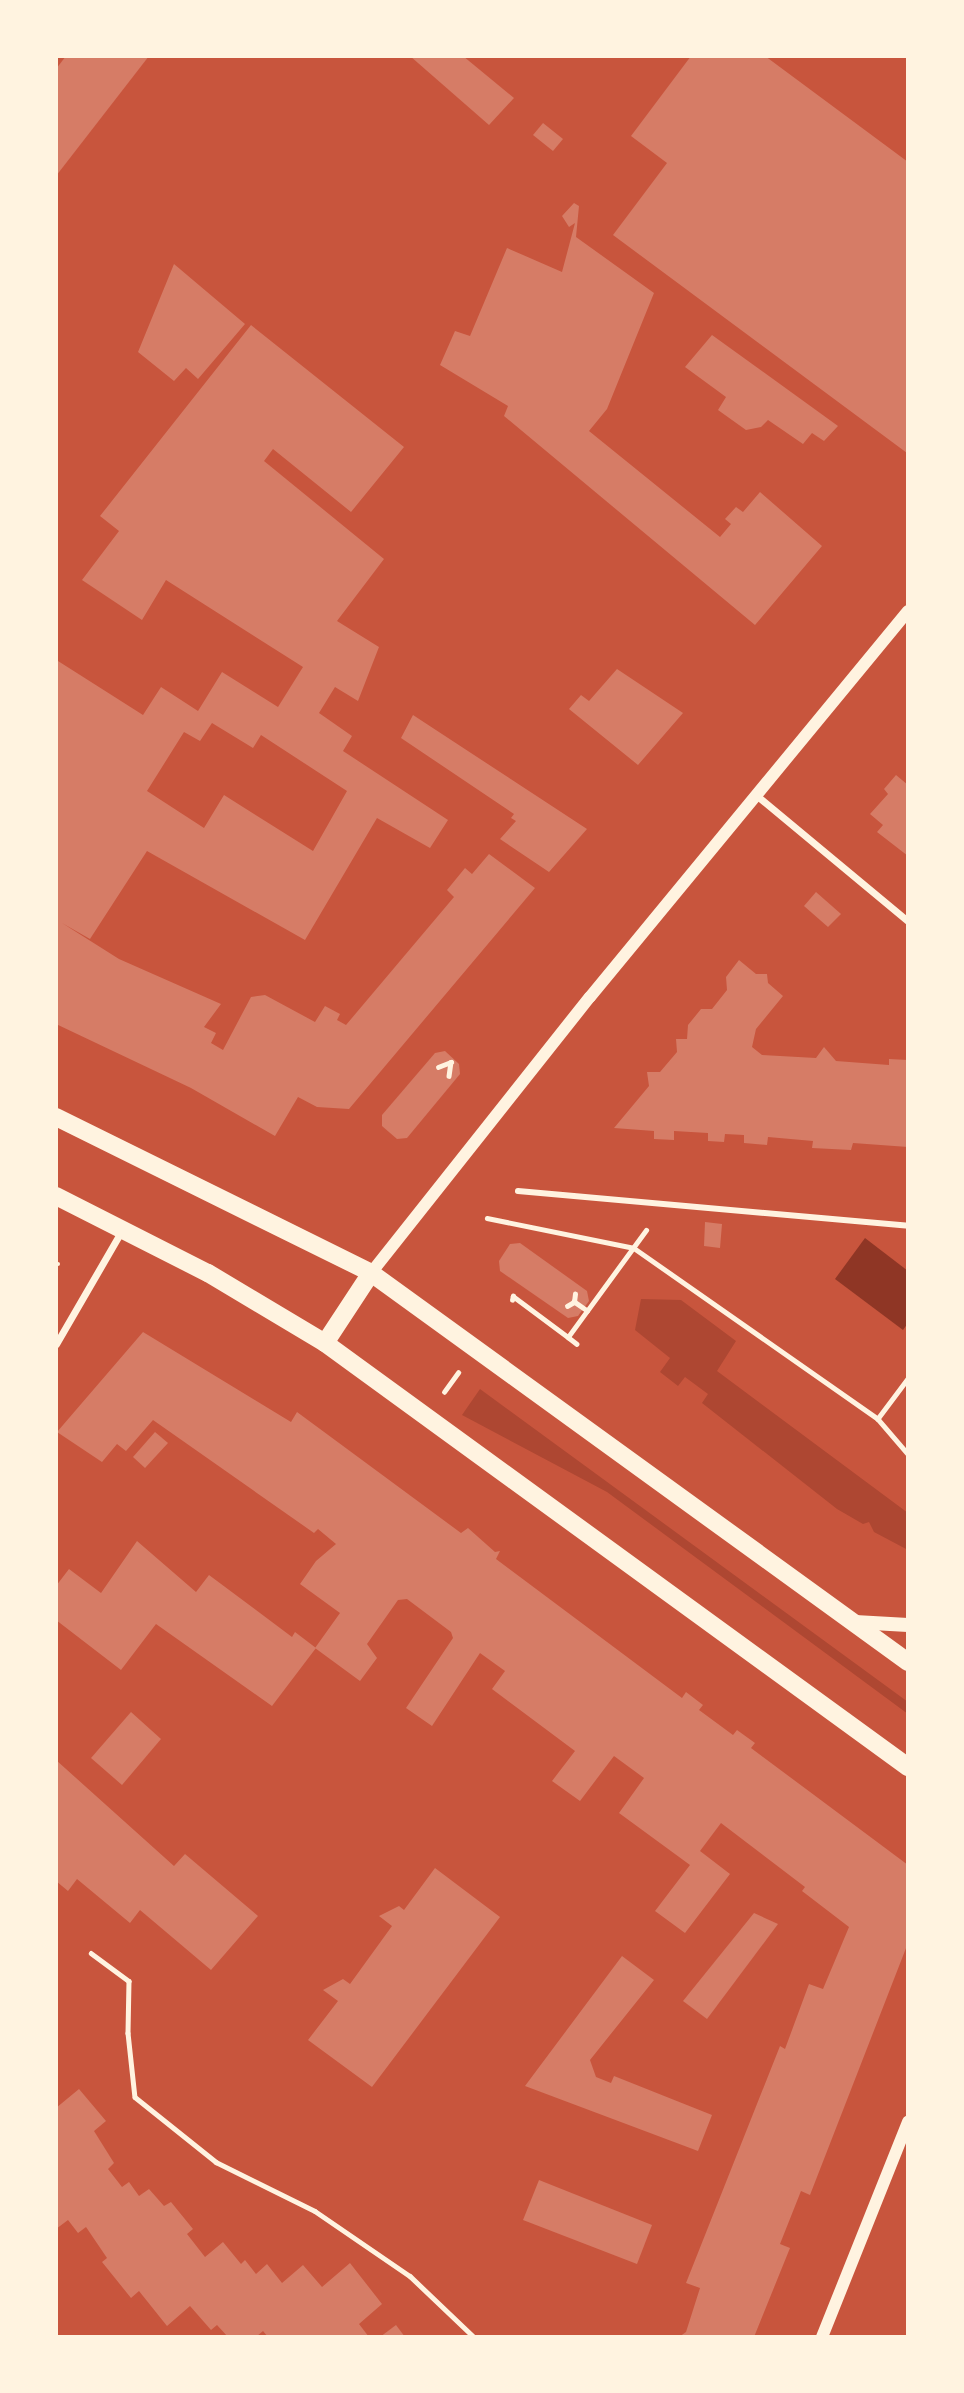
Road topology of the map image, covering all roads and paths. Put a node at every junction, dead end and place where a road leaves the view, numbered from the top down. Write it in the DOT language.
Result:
graph roads {
  1 [pos="908,611"];
  2 [pos="756,795"];
  3 [pos="908,921"];
  4 [pos="438,1067"];
  5 [pos="449,1076"];
  6 [pos="56,1117"];
  7 [pos="518,1191"];
  8 [pos="56,1196"];
  9 [pos="487,1217"];
  10 [pos="908,1226"];
  11 [pos="123,1228"];
  12 [pos="634,1248"];
  13 [pos="372,1273"];
  14 [pos="575,1294"];
  15 [pos="512,1300"];
  16 [pos="574,1302"];
  17 [pos="567,1306"];
  18 [pos="587,1311"];
  19 [pos="568,1337"];
  20 [pos="326,1343"];
  21 [pos="577,1343"];
  22 [pos="56,1344"];
  23 [pos="458,1372"];
  24 [pos="908,1379"];
  25 [pos="439,1399"];
  26 [pos="878,1419"];
  27 [pos="908,1454"];
  28 [pos="855,1622"];
  29 [pos="908,1625"];
  30 [pos="908,1662"];
  31 [pos="908,1767"];
  32 [pos="91,1953"];
  33 [pos="908,2122"];
  34 [pos="474,2337"];
  35 [pos="822,2337"];
  1 -- 2 [label="street"];
  2 -- 3 [label="street"];
  2 -- 13 [label="street"];
  4 -- 5 [label="path"];
  6 -- 13 [label="main road"];
  7 -- 10 [label="street"];
  8 -- 11 [label="main road"];
  9 -- 12 [label="path"];
  11 -- 20 [label="main road"];
  11 -- 22 [label="street"];
  12 -- 18 [label="path"];
  12 -- 26 [label="path"];
  13 -- 20 [label="main road"];
  13 -- 28 [label="main road"];
  14 -- 16 [label="path"];
  15 -- 19 [label="path"];
  16 -- 17 [label="path"];
  16 -- 18 [label="path"];
  18 -- 19 [label="path"];
  19 -- 21 [label="path"];
  20 -- 31 [label="main road"];
  23 -- 25 [label="path"];
  24 -- 26 [label="path"];
  26 -- 27 [label="path"];
  28 -- 29 [label="main road"];
  28 -- 30 [label="main road"];
  32 -- 34 [label="path"];
  33 -- 35 [label="street"];
}
